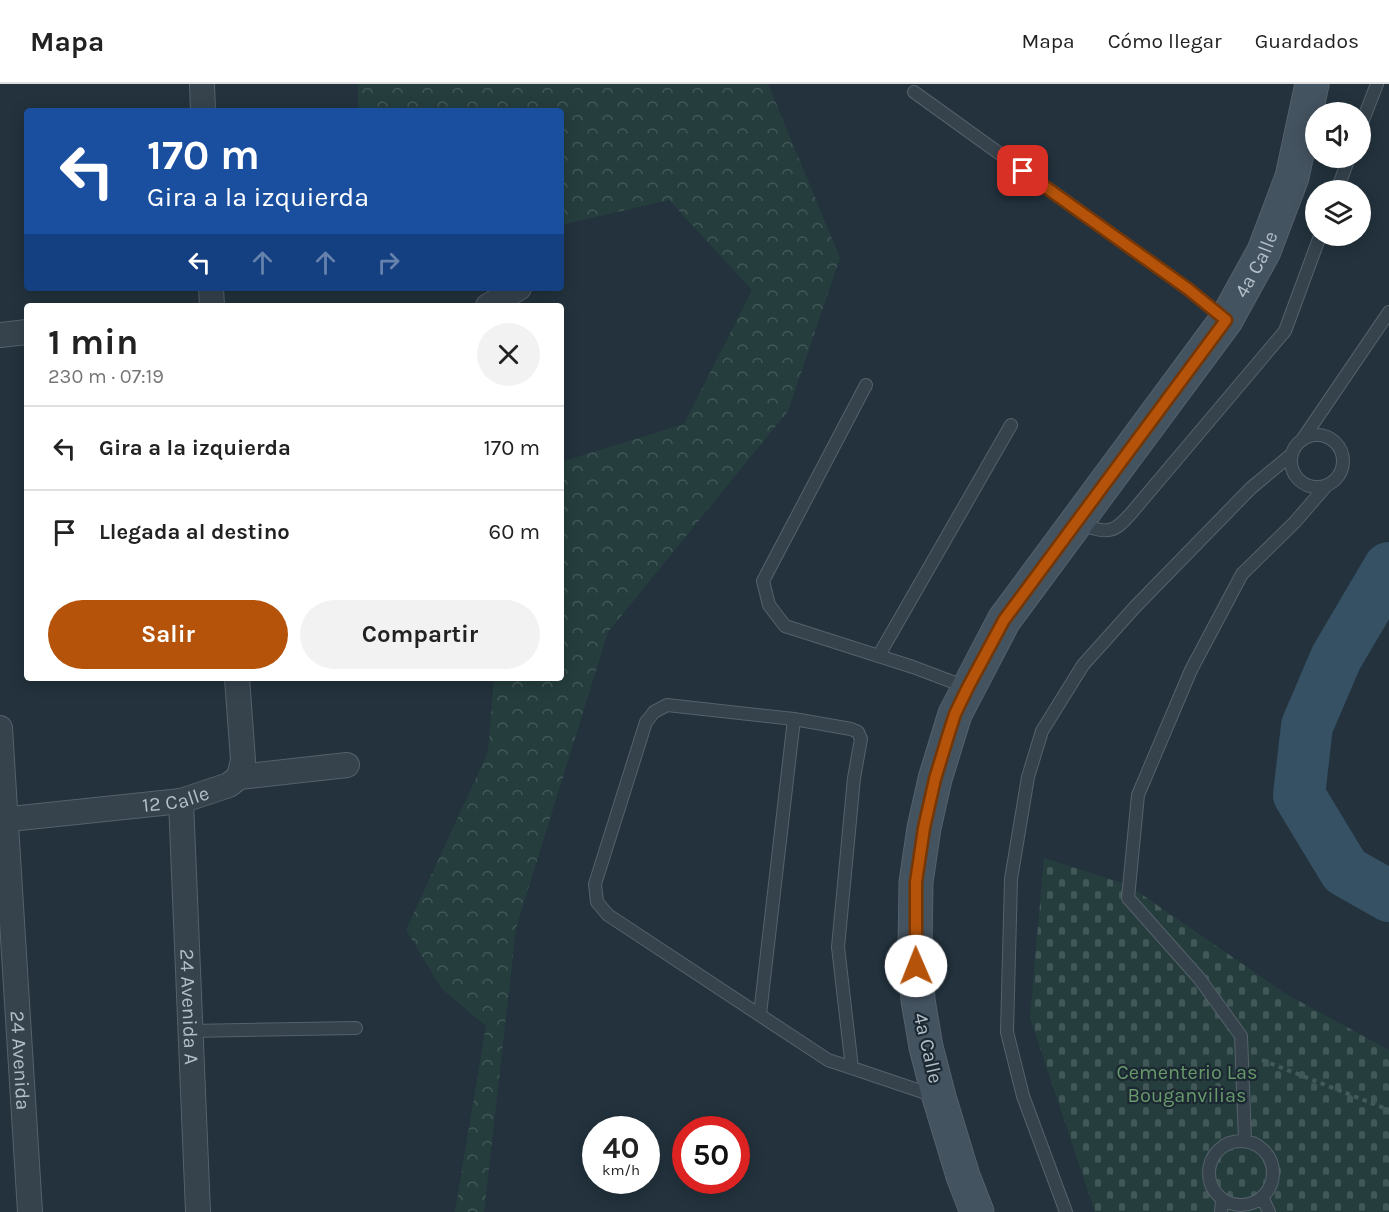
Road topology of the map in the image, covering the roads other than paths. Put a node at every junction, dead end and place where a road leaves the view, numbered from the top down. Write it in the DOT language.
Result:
graph roads {
  1 [pos="202,84"];
  2 [pos="1312,84"];
  3 [pos="1377,84"];
  4 [pos="914,92"];
  5 [pos="1370,102"];
  6 [pos="203,108"];
  7 [pos="1316,246"];
  8 [pos="514,291"];
  9 [pos="494,303"];
  10 [pos="1389,312"];
  11 [pos="1226,320"];
  12 [pos="24,332"];
  13 [pos="0,336"];
  14 [pos="866,385"];
  15 [pos="1011,425"];
  16 [pos="1302,440"];
  17 [pos="1292,454"];
  18 [pos="1327,485"];
  19 [pos="1076,523"];
  20 [pos="879,655"];
  21 [pos="237,681"];
  22 [pos="968,687"];
  23 [pos="794,719"];
  24 [pos="0,728"];
  25 [pos="347,765"];
  26 [pos="239,777"];
  27 [pos="181,801"];
  28 [pos="3,820"];
  29 [pos="760,1014"];
  30 [pos="356,1028"];
  31 [pos="189,1031"];
  32 [pos="852,1068"];
  33 [pos="939,1097"];
  34 [pos="1245,1141"];
  35 [pos="1262,1197"];
  36 [pos="1221,1206"];
  37 [pos="30,1212"];
  38 [pos="198,1212"];
  39 [pos="977,1212"];
  40 [pos="1066,1212"];
  41 [pos="1269,1212"];
  1 -- 6 [label="street"];
  2 -- 11 [label="main road, 4a Calle"];
  3 -- 5 [label="lane"];
  4 -- 11 [label="lane"];
  7 -- 19 [label="lane"];
  8 -- 9 [label="street"];
  10 -- 16 [label="lane"];
  11 -- 19 [label="main road, 4a Calle"];
  12 -- 13 [label="street"];
  14 -- 20 [label="lane"];
  15 -- 20 [label="lane"];
  16 -- 17 [label="lane"];
  16 -- 18 [label="lane"];
  17 -- 18 [label="lane"];
  17 -- 40 [label="lane"];
  18 -- 34 [label="lane"];
  19 -- 22 [label="main road, 4a Calle"];
  20 -- 22 [label="lane"];
  21 -- 26 [label="street"];
  22 -- 33 [label="main road, 4a Calle"];
  23 -- 29 [label="lane"];
  23 -- 29 [label="lane"];
  23 -- 32 [label="lane"];
  24 -- 28 [label="street, 24 Avenida"];
  25 -- 26 [label="street, 12 Calle"];
  26 -- 27 [label="street, 12 Calle"];
  27 -- 28 [label="street, 12 Calle"];
  27 -- 31 [label="street, 24 Avenida A"];
  28 -- 37 [label="street, 24 Avenida"];
  29 -- 32 [label="lane"];
  30 -- 31 [label="lane"];
  31 -- 38 [label="street, 24 Avenida A"];
  32 -- 33 [label="lane"];
  33 -- 39 [label="main road, 4a Calle"];
  34 -- 35 [label="lane"];
  34 -- 36 [label="lane"];
  35 -- 36 [label="lane"];
  35 -- 41 [label="lane"];
}
